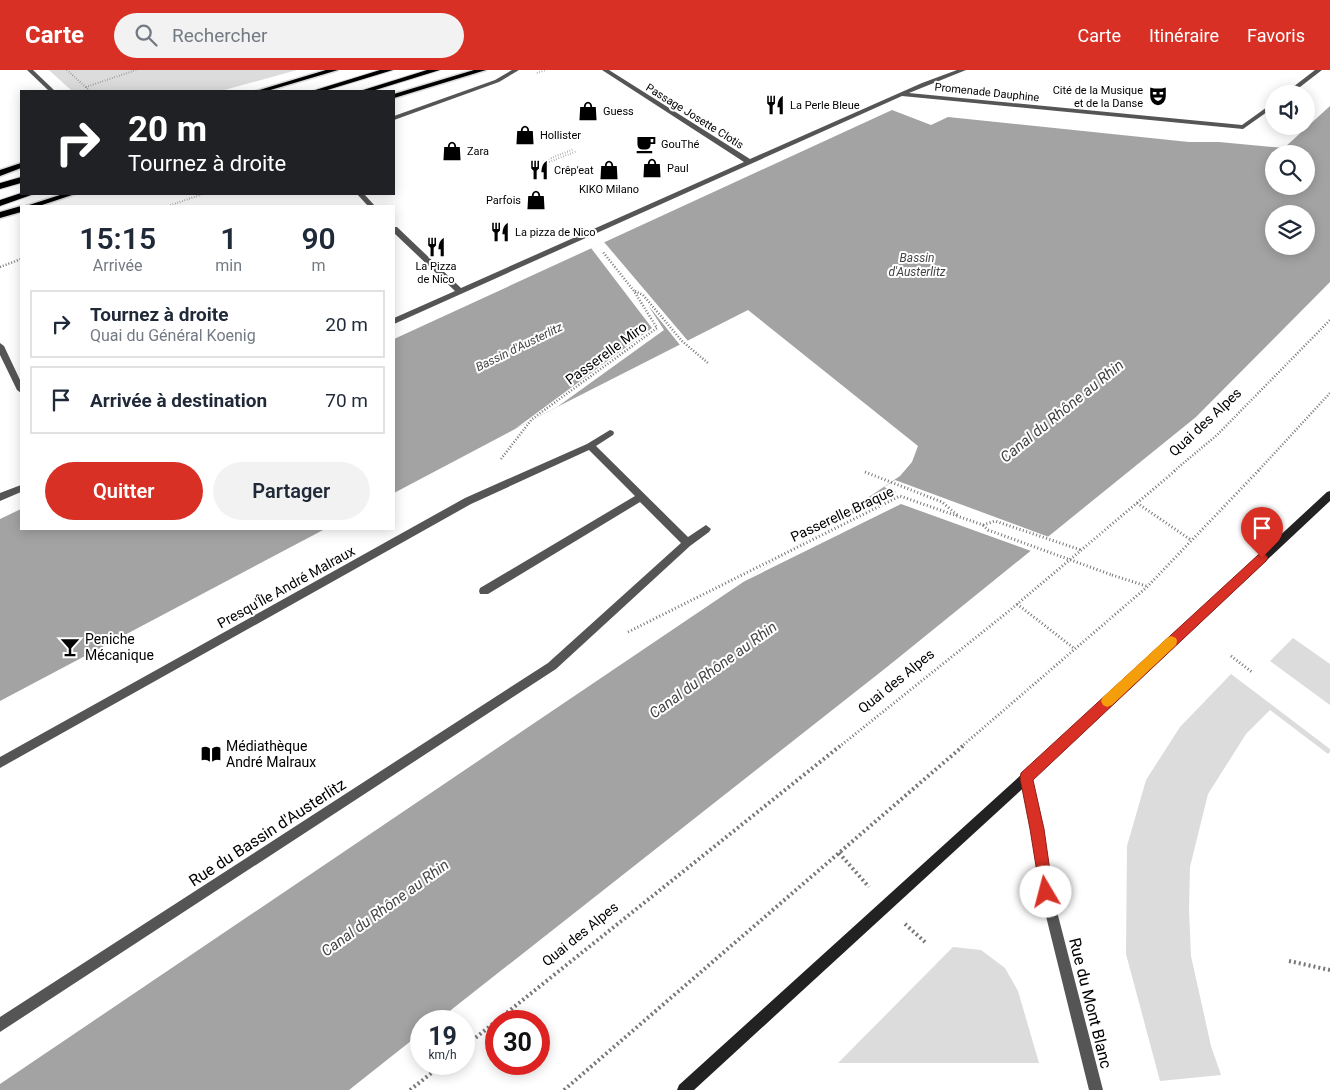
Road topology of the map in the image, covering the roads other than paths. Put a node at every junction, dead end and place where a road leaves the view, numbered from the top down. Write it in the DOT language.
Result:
graph roads {
  1 [pos="30,70"];
  2 [pos="334,70"];
  3 [pos="389,70"];
  4 [pos="436,70"];
  5 [pos="482,70"];
  6 [pos="516,70"];
  7 [pos="605,70"];
  8 [pos="963,70"];
  9 [pos="1319,70"];
  10 [pos="1300,85"];
  11 [pos="51,90"];
  12 [pos="264,90"];
  13 [pos="319,90"];
  14 [pos="367,90"];
  15 [pos="900,94"];
  16 [pos="395,96"];
  17 [pos="1265,111"];
  18 [pos="395,118"];
  19 [pos="749,162"];
  20 [pos="20,165"];
  21 [pos="0,173"];
  22 [pos="20,180"];
  23 [pos="0,186"];
  24 [pos="26,195"];
  25 [pos="68,195"];
  26 [pos="361,195"];
  27 [pos="0,203"];
  28 [pos="33,205"];
  29 [pos="371,205"];
  30 [pos="20,209"];
  31 [pos="0,215"];
  32 [pos="395,230"];
  33 [pos="460,291"];
  34 [pos="395,321"];
  35 [pos="0,346"];
  36 [pos="20,388"];
  37 [pos="610,434"];
  38 [pos="590,446"];
  39 [pos="20,488"];
  40 [pos="1330,495"];
  41 [pos="642,497"];
  42 [pos="0,498"];
  43 [pos="706,529"];
  44 [pos="687,543"];
  45 [pos="484,590"];
  46 [pos="0,763"];
  47 [pos="1026,778"];
  48 [pos="0,1025"];
  49 [pos="684,1090"];
  50 [pos="1096,1090"];
  1 -- 11 [label="street"];
  2 -- 12 [label="main road"];
  3 -- 13 [label="highway"];
  4 -- 14 [label="highway"];
  5 -- 16 [label="main road"];
  6 -- 18 [label="street"];
  7 -- 19 [label="street, Passage Josette Clotis"];
  8 -- 15 [label="street"];
  9 -- 10 [label="street"];
  15 -- 17 [label="street, Promenade Dauphine"];
  15 -- 19 [label="street"];
  19 -- 33 [label="street"];
  20 -- 21 [label="main road"];
  22 -- 23 [label="highway"];
  24 -- 27 [label="highway"];
  25 -- 28 [label="main road"];
  26 -- 29 [label="street"];
  30 -- 31 [label="main road"];
  32 -- 33 [label="street"];
  33 -- 34 [label="street"];
  35 -- 36 [label="street"];
  37 -- 38 [label="street, Presqu'Île André Malraux"];
  38 -- 41 [label="street"];
  38 -- 46 [label="street, Presqu'Île André Malraux"];
  39 -- 42 [label="street"];
  40 -- 47 [label="main road"];
  41 -- 44 [label="street"];
  41 -- 45 [label="street"];
  43 -- 44 [label="street"];
  44 -- 48 [label="street, Rue du Bassin d'Austerlitz"];
  47 -- 49 [label="main road"];
  47 -- 50 [label="street, Rue du Mont Blanc"];
}
